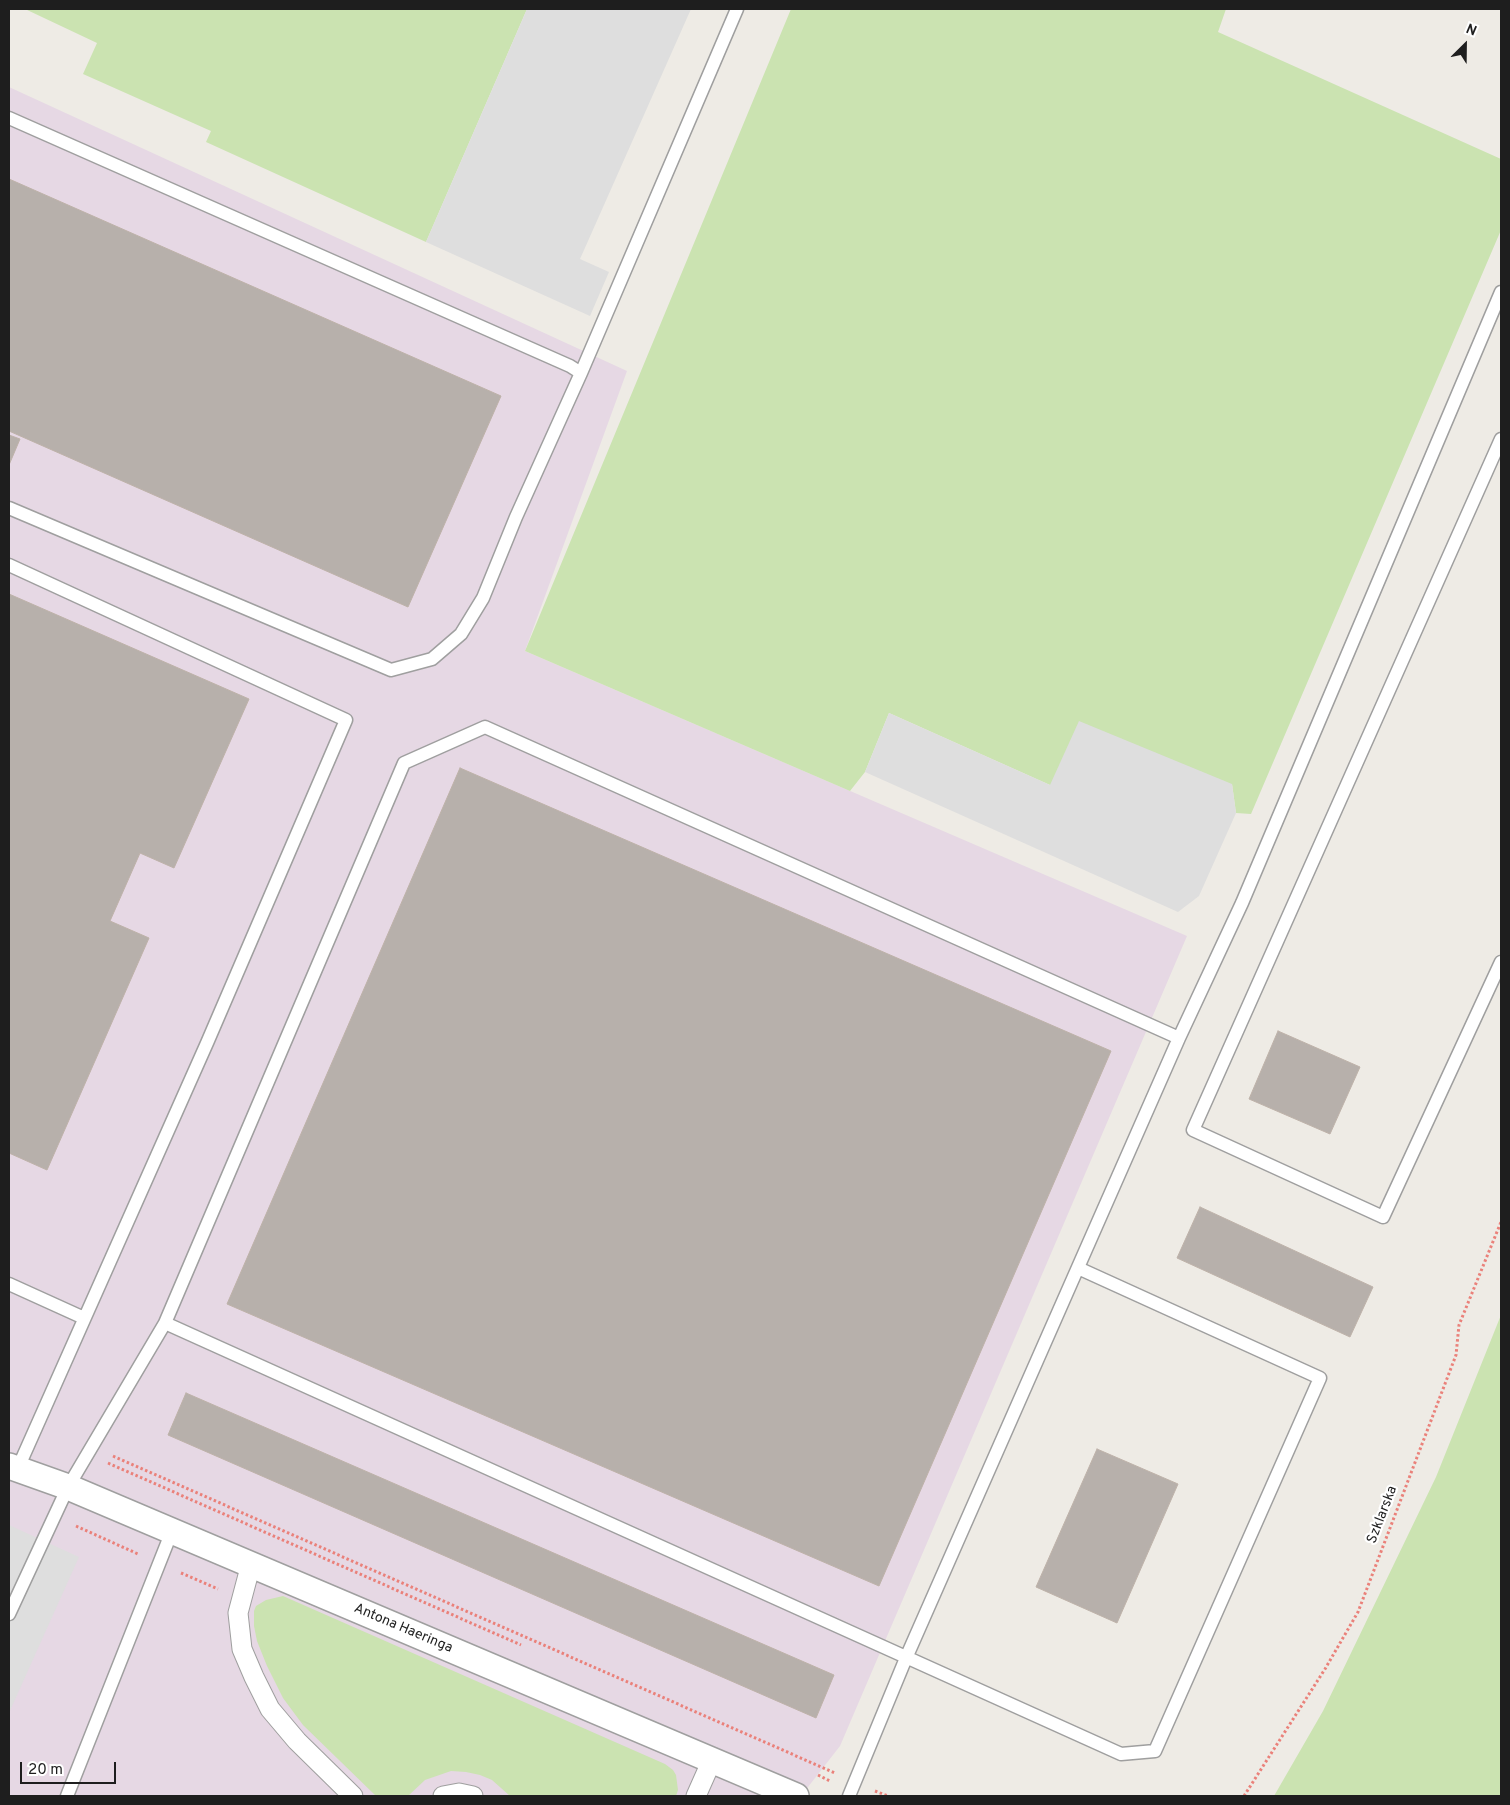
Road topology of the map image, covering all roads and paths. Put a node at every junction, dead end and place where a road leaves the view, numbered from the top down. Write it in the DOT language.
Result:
graph roads {
  1 [pos="737,9"];
  2 [pos="9,118"];
  3 [pos="1501,292"];
  4 [pos="581,373"];
  5 [pos="1501,439"];
  6 [pos="9,508"];
  7 [pos="9,566"];
  8 [pos="1501,962"];
  9 [pos="1179,1038"];
  10 [pos="1501,1222"];
  11 [pos="1078,1268"];
  12 [pos="9,1284"];
  13 [pos="84,1318"];
  14 [pos="165,1323"];
  15 [pos="89,1450"];
  16 [pos="13,1467"];
  17 [pos="68,1486"];
  18 [pos="54,1516"];
  19 [pos="172,1531"];
  20 [pos="160,1563"];
  21 [pos="251,1564"];
  22 [pos="241,1600"];
  23 [pos="9,1614"];
  24 [pos="524,1646"];
  25 [pos="906,1658"];
  26 [pos="712,1760"];
  27 [pos="815,1774"];
  28 [pos="851,1789"];
  29 [pos="67,1796"];
  30 [pos="353,1796"];
  31 [pos="443,1796"];
  32 [pos="473,1796"];
  33 [pos="696,1796"];
  34 [pos="796,1796"];
  35 [pos="888,1796"];
  36 [pos="1244,1796"];
  1 -- 4 [label="lane"];
  2 -- 4 [label="lane"];
  3 -- 9 [label="lane"];
  4 -- 6 [label="lane"];
  5 -- 8 [label="lane"];
  7 -- 13 [label="lane"];
  9 -- 11 [label="lane"];
  9 -- 14 [label="lane"];
  10 -- 36 [label="path, Szklarska"];
  11 -- 25 [label="lane"];
  11 -- 25 [label="lane"];
  12 -- 13 [label="lane"];
  13 -- 16 [label="lane"];
  14 -- 15 [label="lane"];
  14 -- 25 [label="lane"];
  15 -- 17 [label="lane"];
  15 -- 24 [label="path"];
  15 -- 28 [label="path"];
  16 -- 17 [label="street, Antona Haeringa"];
  17 -- 18 [label="lane"];
  17 -- 19 [label="street, Antona Haeringa"];
  18 -- 20 [label="path"];
  18 -- 23 [label="lane"];
  19 -- 20 [label="lane"];
  19 -- 21 [label="street, Antona Haeringa"];
  20 -- 22 [label="path"];
  20 -- 29 [label="lane"];
  21 -- 22 [label="street"];
  21 -- 26 [label="street, Antona Haeringa"];
  22 -- 30 [label="street"];
  25 -- 28 [label="lane"];
  26 -- 33 [label="street"];
  26 -- 34 [label="street, Antona Haeringa"];
  27 -- 28 [label="path"];
  28 -- 35 [label="path"];
  31 -- 32 [label="street"];
}
